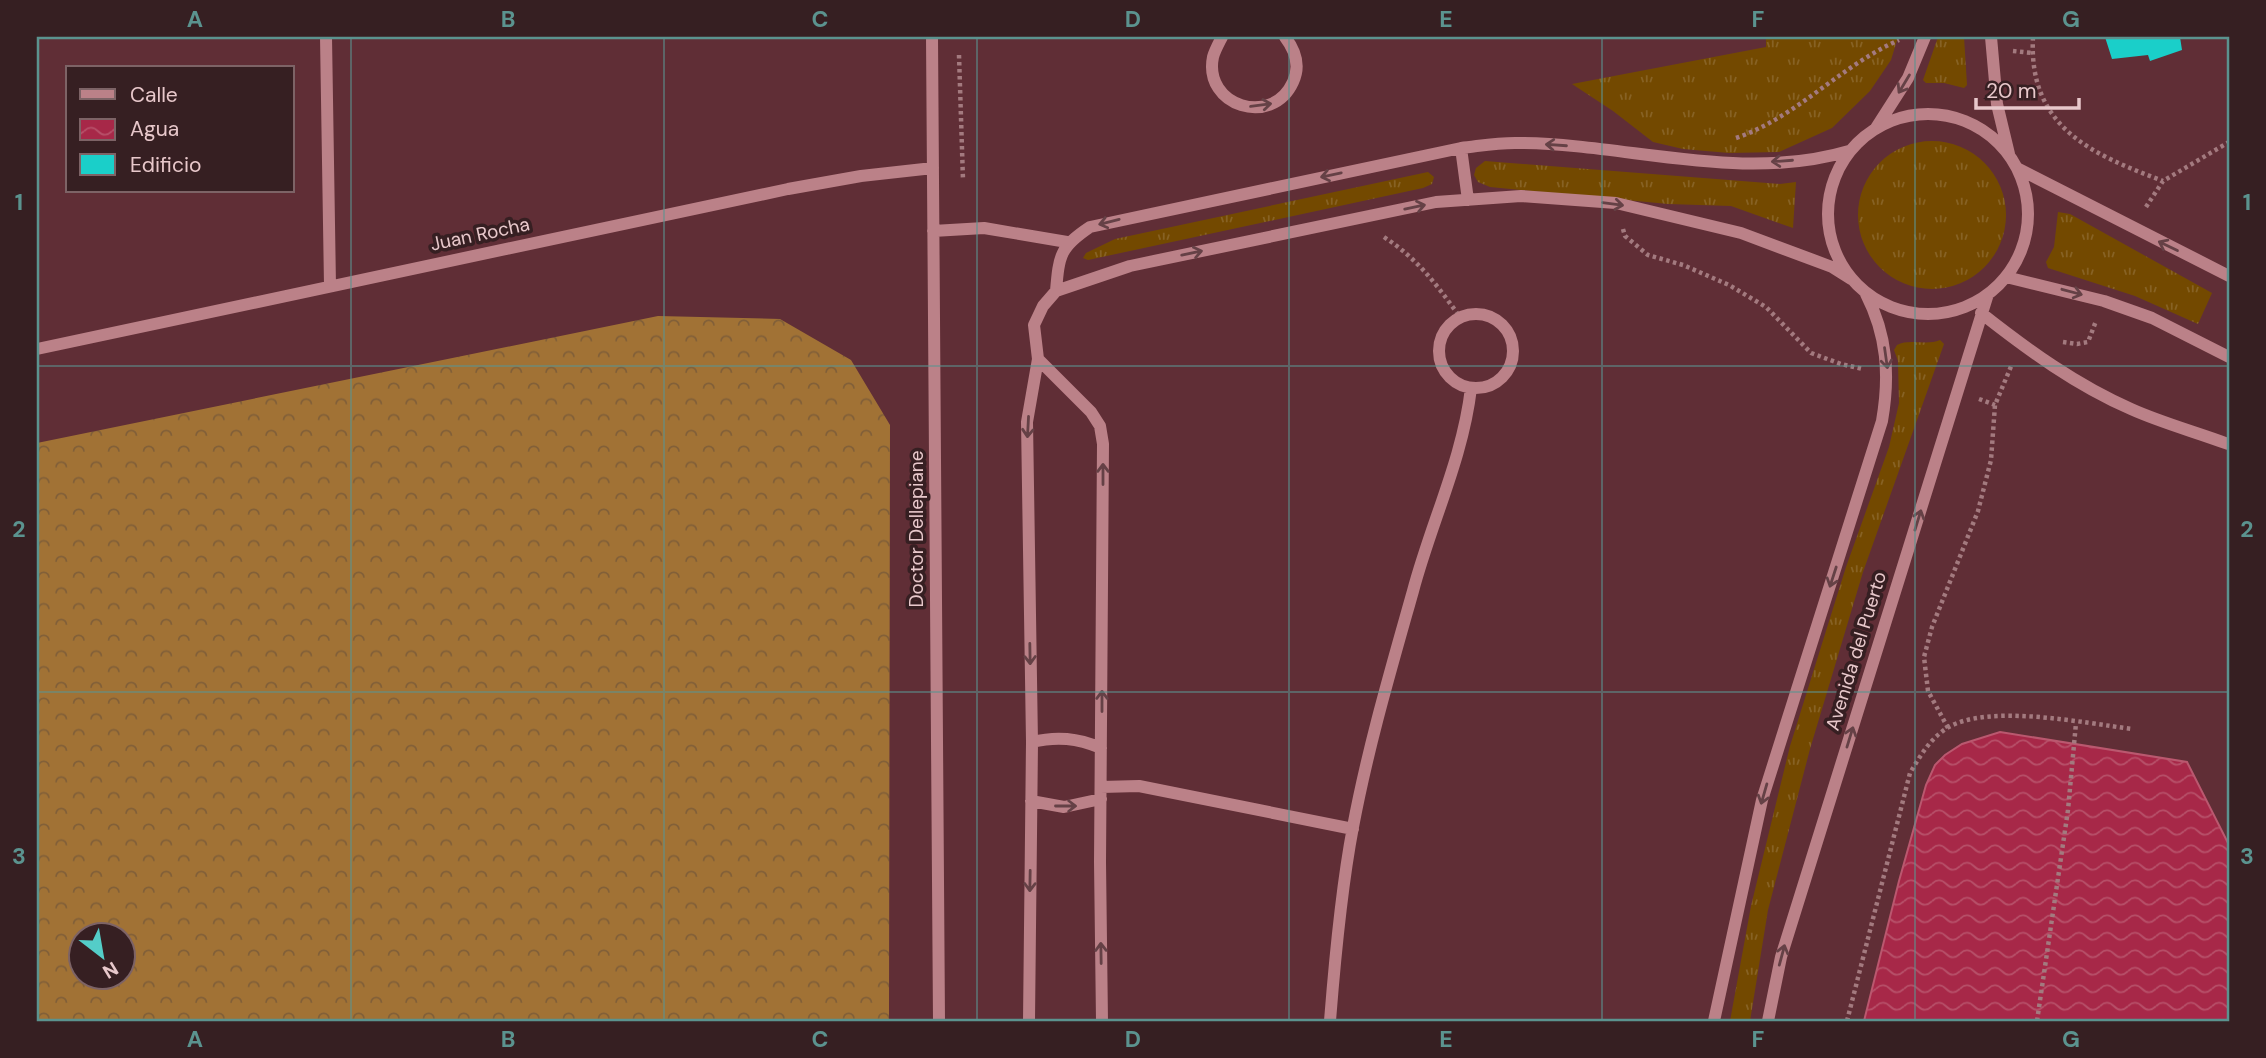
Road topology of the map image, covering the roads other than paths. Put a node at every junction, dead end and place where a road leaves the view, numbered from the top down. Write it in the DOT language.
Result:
graph roads {
  1 [pos="326,37"];
  2 [pos="932,37"];
  3 [pos="1222,37"];
  4 [pos="1285,37"];
  5 [pos="1925,37"];
  6 [pos="1991,37"];
  7 [pos="1876,128"];
  8 [pos="1461,148"];
  9 [pos="1849,151"];
  10 [pos="2009,154"];
  11 [pos="933,168"];
  12 [pos="2017,168"];
  13 [pos="1468,200"];
  14 [pos="933,231"];
  15 [pos="1067,242"];
  16 [pos="2006,276"];
  17 [pos="2229,276"];
  18 [pos="1851,279"];
  19 [pos="330,286"];
  20 [pos="1056,291"];
  21 [pos="1866,293"];
  22 [pos="1987,294"];
  23 [pos="1981,313"];
  24 [pos="37,349"];
  25 [pos="2229,357"];
  26 [pos="1038,359"];
  27 [pos="1471,388"];
  28 [pos="2228,444"];
  29 [pos="1031,743"];
  30 [pos="1101,748"];
  31 [pos="1101,793"];
  32 [pos="1031,801"];
  33 [pos="1353,829"];
  34 [pos="939,1021"];
  35 [pos="1029,1021"];
  36 [pos="1102,1021"];
  37 [pos="1330,1021"];
  38 [pos="1714,1021"];
  39 [pos="1768,1021"];
  1 -- 19 [label="street"];
  2 -- 11 [label="street, Doctor Dellepiane"];
  3 -- 4 [label="street, one-way"];
  5 -- 7 [label="street, one-way"];
  6 -- 10 [label="street"];
  7 -- 9 [label="street"];
  7 -- 10 [label="street"];
  9 -- 8 [label="street, one-way"];
  8 -- 13 [label="street"];
  8 -- 15 [label="street, one-way"];
  9 -- 18 [label="street"];
  10 -- 12 [label="street"];
  11 -- 14 [label="street, Doctor Dellepiane"];
  11 -- 19 [label="street, Juan Rocha"];
  12 -- 16 [label="street"];
  17 -- 12 [label="street, one-way"];
  13 -- 18 [label="street, one-way"];
  20 -- 13 [label="street, one-way"];
  14 -- 15 [label="street"];
  14 -- 34 [label="street, Doctor Dellepiane"];
  15 -- 20 [label="street"];
  16 -- 22 [label="street"];
  16 -- 25 [label="street, one-way"];
  18 -- 21 [label="street"];
  19 -- 24 [label="street, Juan Rocha"];
  20 -- 26 [label="street"];
  21 -- 22 [label="street"];
  21 -- 38 [label="street, one-way"];
  22 -- 23 [label="street, Avenida del Puerto"];
  23 -- 28 [label="street"];
  39 -- 23 [label="street, Avenida del Puerto, one-way"];
  26 -- 29 [label="street, one-way"];
  30 -- 26 [label="street, one-way"];
  27 -- 27 [label="street"];
  27 -- 33 [label="street"];
  29 -- 30 [label="street"];
  29 -- 32 [label="street"];
  30 -- 31 [label="street"];
  32 -- 31 [label="street, one-way"];
  31 -- 33 [label="street"];
  36 -- 31 [label="street, one-way"];
  32 -- 35 [label="street, one-way"];
  33 -- 37 [label="street"];
}
